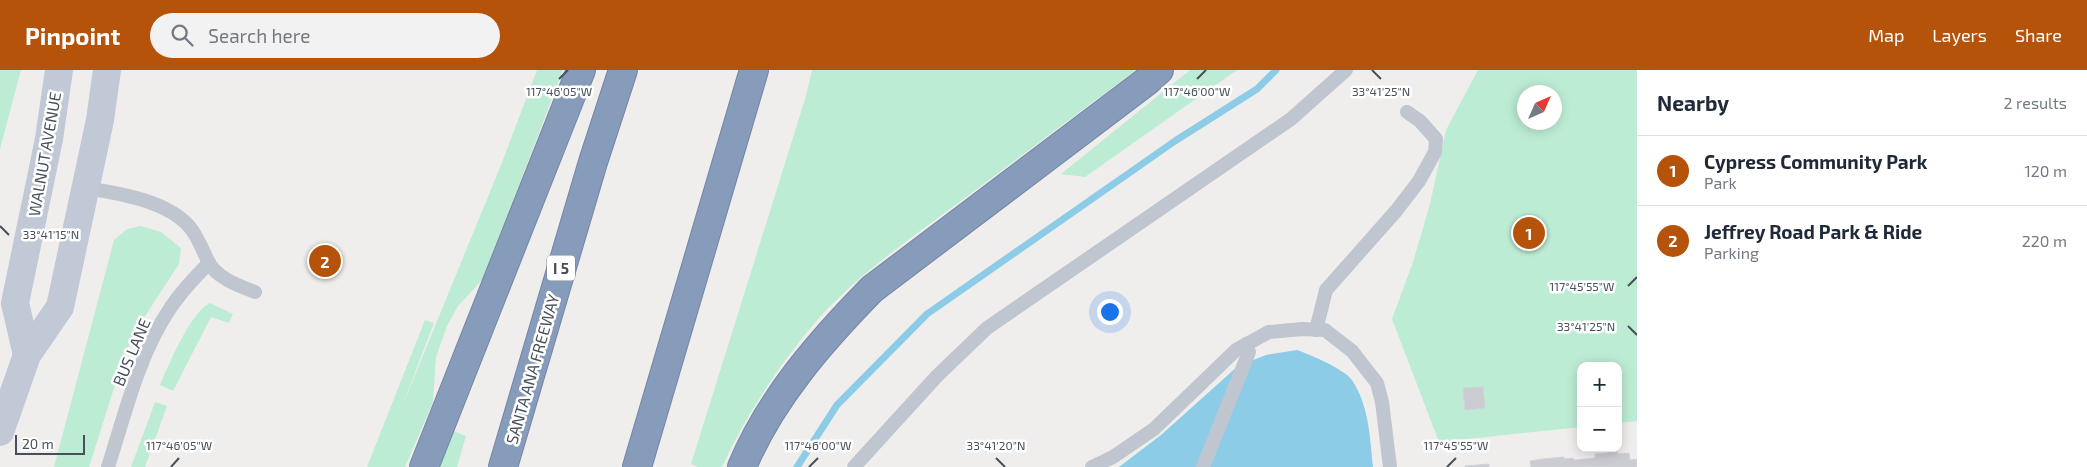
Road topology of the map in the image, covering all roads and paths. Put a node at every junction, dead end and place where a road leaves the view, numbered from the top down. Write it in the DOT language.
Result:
graph roads {
  1 [pos="59,70"];
  2 [pos="107,70"];
  3 [pos="581,70"];
  4 [pos="623,70"];
  5 [pos="754,70"];
  6 [pos="1159,70"];
  7 [pos="1346,70"];
  8 [pos="1407,112"];
  9 [pos="84,188"];
  10 [pos="208,263"];
  11 [pos="254,292"];
  12 [pos="1316,330"];
  13 [pos="1246,344"];
  14 [pos="27,355"];
  15 [pos="0,432"];
  16 [pos="108,467"];
  17 [pos="424,467"];
  18 [pos="502,467"];
  19 [pos="637,467"];
  20 [pos="742,467"];
  21 [pos="854,467"];
  22 [pos="1092,467"];
  23 [pos="1203,467"];
  24 [pos="1390,467"];
  1 -- 14 [label="main road, WALNUT AVENUE"];
  2 -- 9 [label="main road"];
  3 -- 17 [label="highway"];
  4 -- 18 [label="highway, SANTA ANA FREEWAY / I 5"];
  5 -- 19 [label="highway"];
  6 -- 20 [label="highway"];
  7 -- 21 [label="lane"];
  8 -- 12 [label="lane"];
  9 -- 10 [label="lane"];
  9 -- 14 [label="main road"];
  10 -- 11 [label="lane"];
  10 -- 16 [label="lane, BUS LANE"];
  12 -- 13 [label="lane"];
  12 -- 24 [label="lane"];
  13 -- 22 [label="lane"];
  13 -- 23 [label="lane"];
  14 -- 15 [label="main road"];
}
